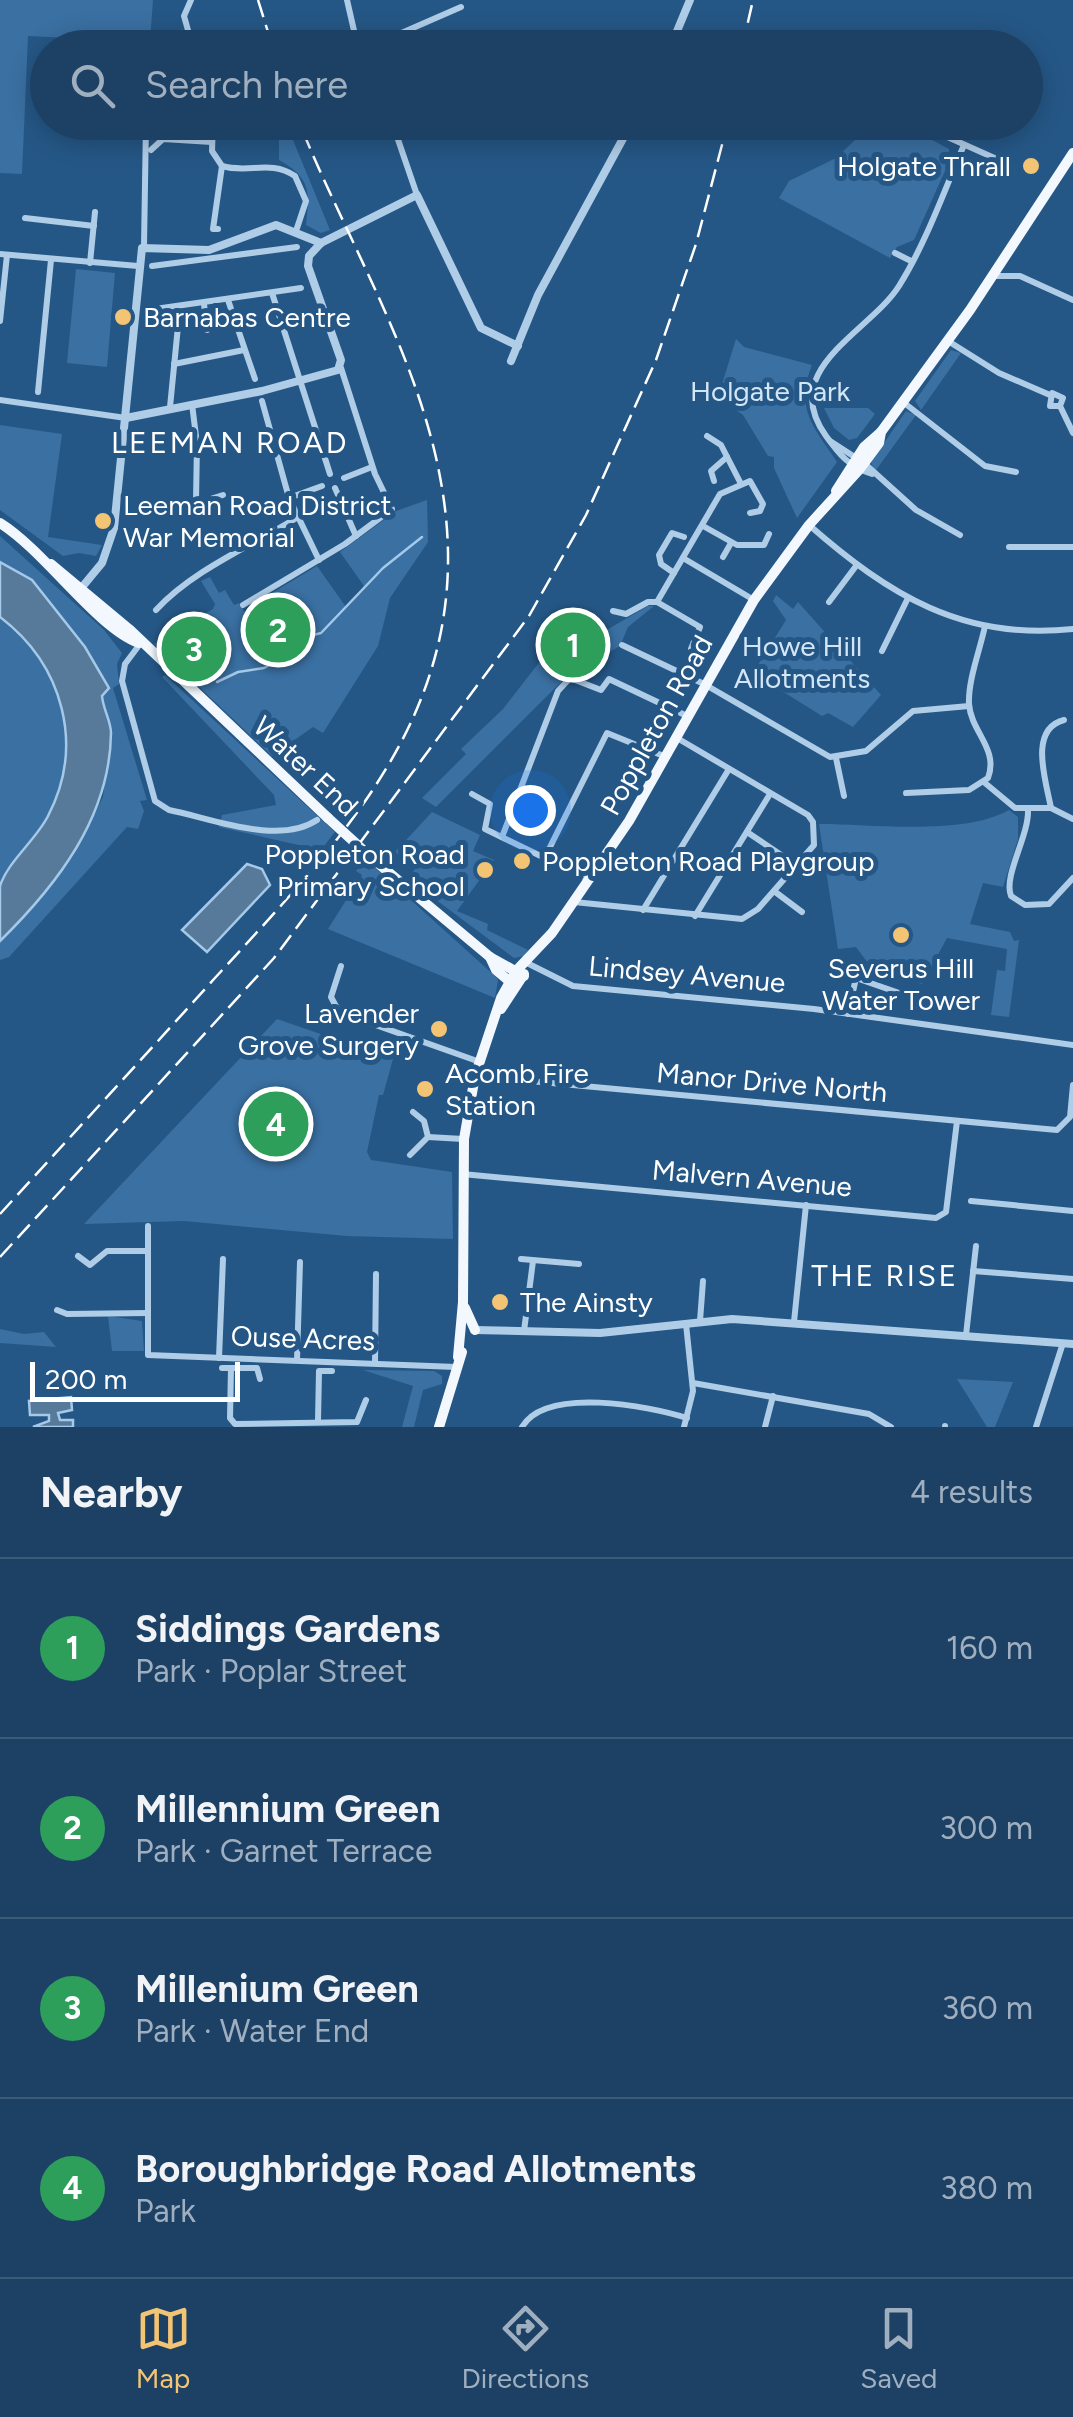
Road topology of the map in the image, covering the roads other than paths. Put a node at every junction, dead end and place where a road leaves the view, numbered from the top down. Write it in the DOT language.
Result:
graph roads {
  1 [pos="191,0"];
  2 [pos="347,0"];
  3 [pos="690,0"];
  4 [pos="461,7"];
  5 [pos="188,30"];
  6 [pos="354,30"];
  7 [pos="409,30"];
  8 [pos="678,30"];
  9 [pos="146,140"];
  10 [pos="157,140"];
  11 [pos="195,140"];
  12 [pos="398,140"];
  13 [pos="621,140"];
  14 [pos="953,140"];
  15 [pos="212,142"];
  16 [pos="964,145"];
  17 [pos="151,150"];
  18 [pos="1073,153"];
  19 [pos="1010,164"];
  20 [pos="222,166"];
  21 [pos="417,195"];
  22 [pos="95,212"];
  23 [pos="25,218"];
  24 [pos="94,226"];
  25 [pos="218,230"];
  26 [pos="298,232"];
  27 [pos="320,243"];
  28 [pos="224,244"];
  29 [pos="144,246"];
  30 [pos="297,247"];
  31 [pos="895,252"];
  32 [pos="311,253"];
  33 [pos="3,255"];
  34 [pos="1007,255"];
  35 [pos="225,258"];
  36 [pos="52,260"];
  37 [pos="911,261"];
  38 [pos="90,263"];
  39 [pos="138,266"];
  40 [pos="152,266"];
  41 [pos="991,276"];
  42 [pos="1020,276"];
  43 [pos="301,288"];
  44 [pos="272,293"];
  45 [pos="228,300"];
  46 [pos="1073,300"];
  47 [pos="204,304"];
  48 [pos="180,306"];
  49 [pos="148,310"];
  50 [pos="0,320"];
  51 [pos="207,330"];
  52 [pos="948,342"];
  53 [pos="518,346"];
  54 [pos="244,350"];
  55 [pos="511,361"];
  56 [pos="174,364"];
  57 [pos="341,368"];
  58 [pos="254,380"];
  59 [pos="301,380"];
  60 [pos="38,392"];
  61 [pos="0,400"];
  62 [pos="262,401"];
  63 [pos="903,402"];
  64 [pos="192,404"];
  65 [pos="170,407"];
  66 [pos="126,418"];
  67 [pos="1073,434"];
  68 [pos="707,436"];
  69 [pos="727,457"];
  70 [pos="858,464"];
  71 [pos="372,466"];
  72 [pos="1016,472"];
  73 [pos="330,474"];
  74 [pos="344,478"];
  75 [pos="714,481"];
  76 [pos="744,481"];
  77 [pos="322,486"];
  78 [pos="334,488"];
  79 [pos="223,494"];
  80 [pos="290,498"];
  81 [pos="196,501"];
  82 [pos="176,510"];
  83 [pos="254,511"];
  84 [pos="750,513"];
  85 [pos="298,517"];
  86 [pos="0,523"];
  87 [pos="702,525"];
  88 [pos="808,525"];
  89 [pos="769,534"];
  90 [pos="960,535"];
  91 [pos="356,536"];
  92 [pos="684,538"];
  93 [pos="731,543"];
  94 [pos="1073,547"];
  95 [pos="1009,548"];
  96 [pos="722,557"];
  97 [pos="683,558"];
  98 [pos="319,560"];
  99 [pos="856,566"];
  100 [pos="674,573"];
  101 [pos="80,590"];
  102 [pos="157,594"];
  103 [pos="754,600"];
  104 [pos="907,600"];
  105 [pos="164,601"];
  106 [pos="657,602"];
  107 [pos="828,602"];
  108 [pos="243,605"];
  109 [pos="156,610"];
  110 [pos="613,611"];
  111 [pos="986,626"];
  112 [pos="1073,628"];
  113 [pos="140,644"];
  114 [pos="622,645"];
  115 [pos="691,649"];
  116 [pos="882,651"];
  117 [pos="704,684"];
  118 [pos="969,706"];
  119 [pos="687,716"];
  120 [pos="1064,720"];
  121 [pos="676,737"];
  122 [pos="666,757"];
  123 [pos="836,758"];
  124 [pos="730,768"];
  125 [pos="985,782"];
  126 [pos="906,793"];
  127 [pos="472,794"];
  128 [pos="770,794"];
  129 [pos="844,796"];
  130 [pos="1051,808"];
  131 [pos="1028,810"];
  132 [pos="322,819"];
  133 [pos="1073,820"];
  134 [pos="747,832"];
  135 [pos="502,837"];
  136 [pos="545,856"];
  137 [pos="796,865"];
  138 [pos="1073,878"];
  139 [pos="589,879"];
  140 [pos="774,891"];
  141 [pos="573,902"];
  142 [pos="643,910"];
  143 [pos="802,912"];
  144 [pos="695,916"];
  145 [pos="490,956"];
  146 [pos="528,964"];
  147 [pos="341,966"];
  148 [pos="520,973"];
  149 [pos="513,984"];
  150 [pos="905,996"];
  151 [pos="848,1014"];
  152 [pos="1073,1045"];
  153 [pos="480,1062"];
  154 [pos="476,1076"];
  155 [pos="1073,1085"];
  156 [pos="412,1112"];
  157 [pos="958,1121"];
  158 [pos="428,1137"];
  159 [pos="464,1139"];
  160 [pos="410,1155"];
  161 [pos="462,1174"];
  162 [pos="972,1201"];
  163 [pos="806,1205"];
  164 [pos="1073,1212"];
  165 [pos="148,1226"];
  166 [pos="976,1246"];
  167 [pos="148,1251"];
  168 [pos="78,1256"];
  169 [pos="222,1259"];
  170 [pos="521,1260"];
  171 [pos="532,1261"];
  172 [pos="300,1262"];
  173 [pos="579,1264"];
  174 [pos="973,1270"];
  175 [pos="376,1274"];
  176 [pos="1073,1279"];
  177 [pos="704,1281"];
  178 [pos="57,1310"];
  179 [pos="148,1313"];
  180 [pos="700,1322"];
  181 [pos="794,1322"];
  182 [pos="686,1324"];
  183 [pos="466,1330"];
  184 [pos="524,1332"];
  185 [pos="966,1335"];
  186 [pos="1062,1343"];
  187 [pos="1073,1344"];
  188 [pos="219,1358"];
  189 [pos="296,1360"];
  190 [pos="457,1362"];
  191 [pos="375,1363"];
  192 [pos="332,1371"];
  193 [pos="260,1379"];
  194 [pos="693,1383"];
  195 [pos="773,1396"];
  196 [pos="366,1400"];
  197 [pos="687,1418"];
  198 [pos="318,1421"];
  199 [pos="335,1424"];
  200 [pos="267,1426"];
  201 [pos="439,1427"];
  202 [pos="522,1427"];
  203 [pos="684,1427"];
  204 [pos="765,1427"];
  205 [pos="891,1427"];
  206 [pos="1036,1427"];
  1 -- 5 [label="street"];
  2 -- 6 [label="street"];
  3 -- 8 [label="street"];
  4 -- 7 [label="street"];
  9 -- 29 [label="street"];
  10 -- 17 [label="street"];
  11 -- 15 [label="street"];
  12 -- 21 [label="street"];
  13 -- 53 [label="street"];
  14 -- 16 [label="street"];
  15 -- 20 [label="street"];
  16 -- 19 [label="street"];
  16 -- 37 [label="street"];
  18 -- 34 [label="main road, Poppleton Road"];
  20 -- 25 [label="street"];
  20 -- 26 [label="street"];
  21 -- 27 [label="street"];
  21 -- 53 [label="street"];
  22 -- 24 [label="street"];
  23 -- 24 [label="street"];
  24 -- 38 [label="street"];
  26 -- 27 [label="street"];
  26 -- 28 [label="street"];
  26 -- 32 [label="street"];
  27 -- 32 [label="street"];
  28 -- 29 [label="street"];
  28 -- 35 [label="street"];
  29 -- 39 [label="street"];
  30 -- 35 [label="street"];
  31 -- 37 [label="street"];
  32 -- 57 [label="street"];
  33 -- 36 [label="street"];
  33 -- 50 [label="street"];
  34 -- 41 [label="main road, Poppleton Road"];
  34 -- 42 [label="street"];
  35 -- 40 [label="street"];
  36 -- 38 [label="street"];
  36 -- 60 [label="street"];
  37 -- 70 [label="street"];
  38 -- 39 [label="street"];
  39 -- 66 [label="street"];
  41 -- 42 [label="street"];
  41 -- 52 [label="main road, Poppleton Road"];
  42 -- 46 [label="street"];
  43 -- 44 [label="street"];
  44 -- 45 [label="street"];
  44 -- 59 [label="street"];
  45 -- 47 [label="street"];
  45 -- 54 [label="street"];
  47 -- 48 [label="street"];
  47 -- 51 [label="street"];
  48 -- 49 [label="street"];
  48 -- 56 [label="street"];
  52 -- 63 [label="main road, Poppleton Road"];
  52 -- 67 [label="street"];
  53 -- 55 [label="street"];
  54 -- 56 [label="street"];
  54 -- 58 [label="street"];
  56 -- 65 [label="street"];
  57 -- 59 [label="street"];
  57 -- 71 [label="street"];
  59 -- 64 [label="street"];
  59 -- 73 [label="street"];
  61 -- 66 [label="street"];
  62 -- 80 [label="street"];
  63 -- 70 [label="main road, Poppleton Road"];
  63 -- 72 [label="street"];
  64 -- 65 [label="street"];
  64 -- 81 [label="street"];
  65 -- 66 [label="street"];
  66 -- 101 [label="street"];
  68 -- 69 [label="street"];
  69 -- 75 [label="street"];
  69 -- 76 [label="street"];
  70 -- 88 [label="main road, Poppleton Road"];
  70 -- 90 [label="street"];
  71 -- 74 [label="street"];
  71 -- 91 [label="street"];
  76 -- 84 [label="street"];
  76 -- 87 [label="street"];
  77 -- 80 [label="street"];
  78 -- 91 [label="street"];
  79 -- 81 [label="street"];
  80 -- 83 [label="street"];
  80 -- 85 [label="street"];
  81 -- 82 [label="street"];
  85 -- 98 [label="street"];
  85 -- 105 [label="street"];
  86 -- 101 [label="main road, Water End"];
  87 -- 93 [label="street"];
  87 -- 97 [label="street"];
  88 -- 99 [label="street"];
  88 -- 103 [label="main road, Poppleton Road"];
  89 -- 93 [label="street"];
  91 -- 98 [label="street"];
  92 -- 100 [label="street"];
  93 -- 96 [label="street"];
  94 -- 95 [label="street"];
  97 -- 100 [label="street"];
  97 -- 103 [label="street"];
  98 -- 108 [label="street"];
  99 -- 104 [label="street"];
  99 -- 107 [label="street"];
  100 -- 106 [label="street"];
  101 -- 113 [label="main road, Water End"];
  102 -- 105 [label="street"];
  103 -- 117 [label="main road, Poppleton Road"];
  104 -- 111 [label="street"];
  104 -- 116 [label="street"];
  105 -- 109 [label="street"];
  106 -- 110 [label="street"];
  106 -- 115 [label="street"];
  111 -- 112 [label="street"];
  111 -- 118 [label="street"];
  113 -- 132 [label="main road, Water End"];
  113 -- 132 [label="street"];
  114 -- 117 [label="street"];
  117 -- 119 [label="main road, Poppleton Road"];
  117 -- 123 [label="street"];
  118 -- 123 [label="street"];
  118 -- 125 [label="street"];
  119 -- 121 [label="main road, Poppleton Road"];
  119 -- 135 [label="street"];
  120 -- 130 [label="street"];
  121 -- 122 [label="main road, Poppleton Road"];
  121 -- 124 [label="street"];
  122 -- 136 [label="street"];
  122 -- 139 [label="main road, Poppleton Road"];
  123 -- 129 [label="street"];
  124 -- 128 [label="street"];
  124 -- 142 [label="street"];
  125 -- 126 [label="street"];
  125 -- 131 [label="street"];
  127 -- 135 [label="street"];
  128 -- 134 [label="street"];
  128 -- 137 [label="street"];
  130 -- 131 [label="street"];
  130 -- 133 [label="street"];
  131 -- 138 [label="street"];
  132 -- 145 [label="main road, Water End, bridge"];
  134 -- 137 [label="street"];
  134 -- 144 [label="street"];
  135 -- 136 [label="street"];
  136 -- 139 [label="street"];
  137 -- 140 [label="street"];
  139 -- 141 [label="main road, Poppleton Road"];
  140 -- 143 [label="street"];
  140 -- 144 [label="street"];
  141 -- 142 [label="street"];
  141 -- 146 [label="main road, Poppleton Road"];
  142 -- 144 [label="street"];
  145 -- 148 [label="main road, Water End"];
  145 -- 149 [label="main road, Water End"];
  146 -- 148 [label="main road"];
  146 -- 151 [label="street, Lindsey Avenue"];
  147 -- 153 [label="street"];
  148 -- 149 [label="main road"];
  149 -- 153 [label="main road"];
  150 -- 151 [label="street"];
  151 -- 152 [label="street, Lindsey Avenue"];
  153 -- 154 [label="main road"];
  154 -- 157 [label="street, Manor Drive North"];
  154 -- 159 [label="main road"];
  155 -- 157 [label="street, Manor Drive North"];
  156 -- 158 [label="street"];
  157 -- 163 [label="street, Malvern Avenue"];
  158 -- 159 [label="street"];
  158 -- 160 [label="street"];
  159 -- 161 [label="main road"];
  161 -- 163 [label="street, Malvern Avenue"];
  161 -- 183 [label="main road"];
  162 -- 164 [label="street"];
  163 -- 181 [label="street"];
  165 -- 167 [label="street"];
  166 -- 174 [label="street"];
  167 -- 168 [label="street"];
  167 -- 179 [label="street"];
  169 -- 188 [label="street"];
  170 -- 171 [label="street"];
  171 -- 173 [label="street"];
  171 -- 184 [label="street"];
  172 -- 189 [label="street"];
  174 -- 176 [label="street"];
  174 -- 185 [label="street"];
  175 -- 191 [label="street"];
  177 -- 180 [label="street"];
  178 -- 179 [label="street"];
  179 -- 188 [label="street, Ouse Acres"];
  180 -- 181 [label="street"];
  180 -- 182 [label="street"];
  181 -- 185 [label="street"];
  182 -- 184 [label="street"];
  182 -- 194 [label="street"];
  183 -- 184 [label="street"];
  183 -- 190 [label="main road"];
  185 -- 186 [label="street"];
  186 -- 187 [label="street"];
  186 -- 206 [label="street"];
  188 -- 189 [label="street, Ouse Acres"];
  189 -- 191 [label="street, Ouse Acres"];
  190 -- 191 [label="street, Ouse Acres"];
  190 -- 201 [label="main road"];
  192 -- 198 [label="street"];
  193 -- 200 [label="street"];
  194 -- 195 [label="street"];
  194 -- 197 [label="street"];
  195 -- 204 [label="street"];
  195 -- 205 [label="street"];
  196 -- 199 [label="street"];
  197 -- 202 [label="street"];
  197 -- 203 [label="street"];
  198 -- 199 [label="street"];
  198 -- 200 [label="street"];
}
